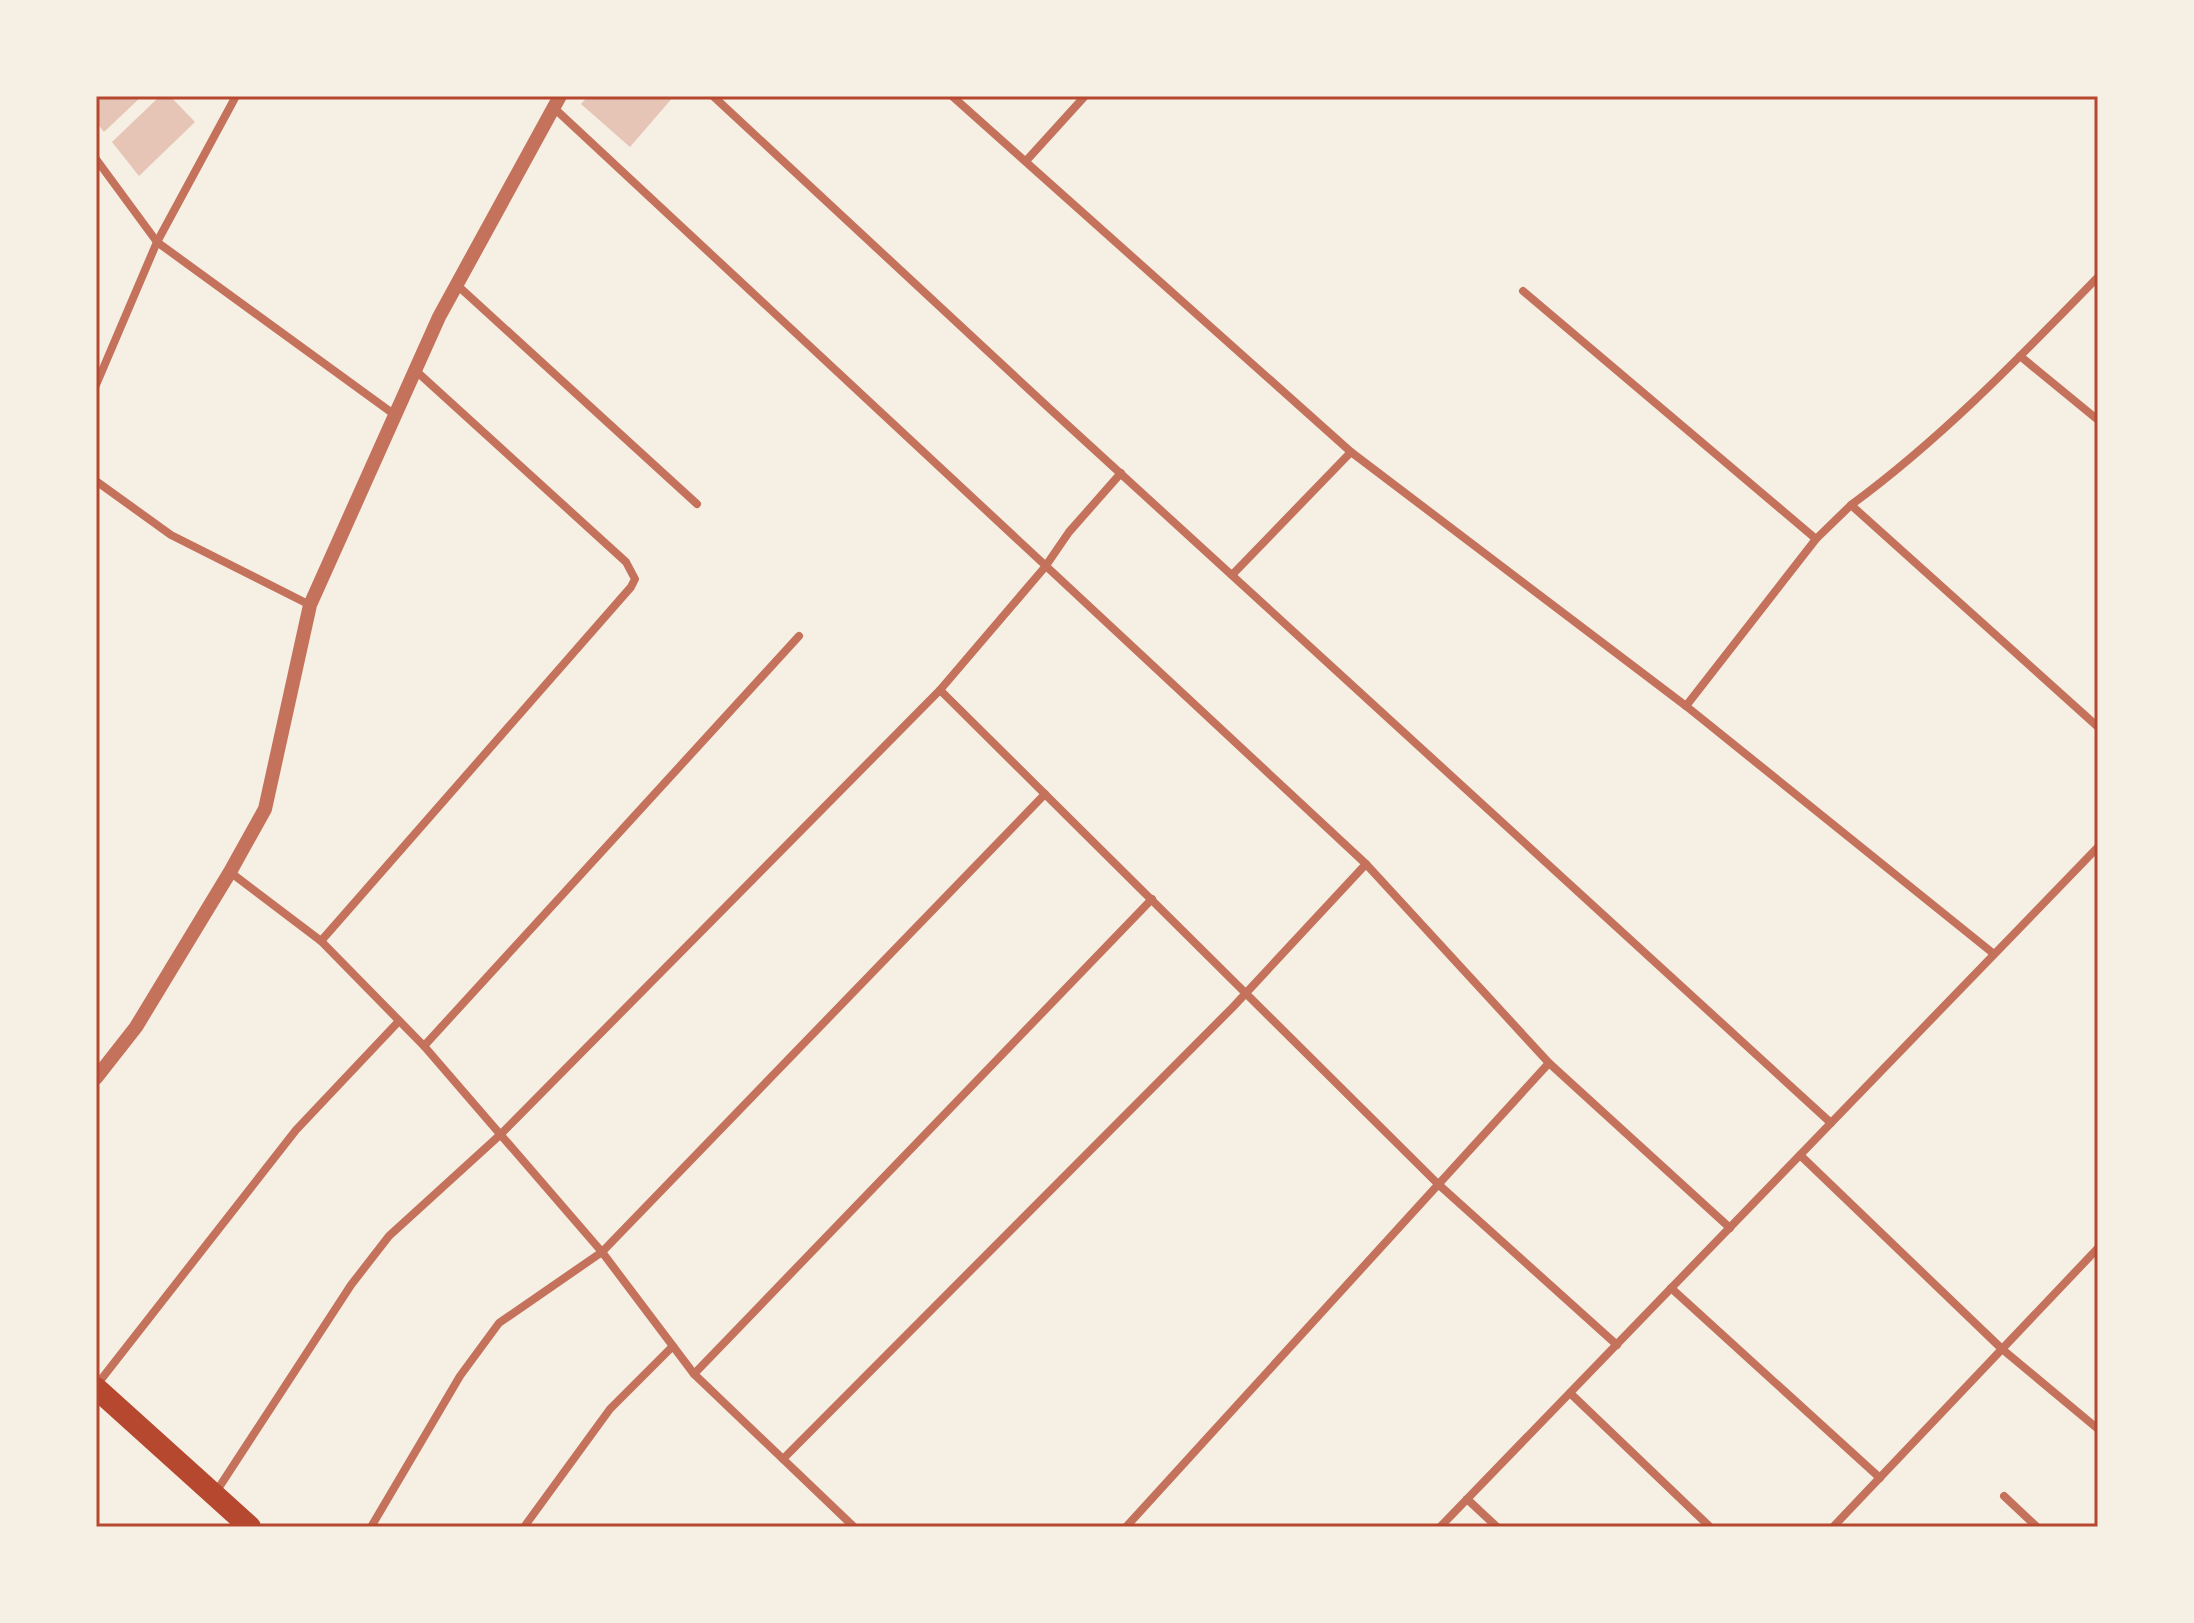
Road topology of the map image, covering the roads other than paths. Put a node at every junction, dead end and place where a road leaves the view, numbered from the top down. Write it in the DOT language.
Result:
graph roads {
  1 [pos="236,96"];
  2 [pos="713,96"];
  3 [pos="952,96"];
  4 [pos="1085,96"];
  5 [pos="557,102"];
  6 [pos="96,159"];
  7 [pos="1026,161"];
  8 [pos="157,242"];
  9 [pos="2098,277"];
  10 [pos="457,285"];
  11 [pos="1523,291"];
  12 [pos="2020,356"];
  13 [pos="415,370"];
  14 [pos="96,385"];
  15 [pos="395,415"];
  16 [pos="2098,420"];
  17 [pos="1351,452"];
  18 [pos="1121,473"];
  19 [pos="96,481"];
  20 [pos="697,504"];
  21 [pos="1851,505"];
  22 [pos="1816,539"];
  23 [pos="1045,567"];
  24 [pos="1232,575"];
  25 [pos="310,605"];
  26 [pos="799,636"];
  27 [pos="940,690"];
  28 [pos="1686,706"];
  29 [pos="2098,727"];
  30 [pos="1045,794"];
  31 [pos="2098,847"];
  32 [pos="1366,864"];
  33 [pos="230,872"];
  34 [pos="1152,899"];
  35 [pos="321,941"];
  36 [pos="1994,954"];
  37 [pos="1246,993"];
  38 [pos="399,1021"];
  39 [pos="424,1046"];
  40 [pos="1549,1063"];
  41 [pos="96,1078"];
  42 [pos="1831,1123"];
  43 [pos="501,1134"];
  44 [pos="1800,1155"];
  45 [pos="1438,1184"];
  46 [pos="1730,1228"];
  47 [pos="2098,1248"];
  48 [pos="602,1252"];
  49 [pos="1671,1288"];
  50 [pos="1617,1345"];
  51 [pos="673,1346"];
  52 [pos="2002,1349"];
  53 [pos="694,1374"];
  54 [pos="96,1387"];
  55 [pos="1570,1393"];
  56 [pos="2098,1429"];
  57 [pos="783,1459"];
  58 [pos="1880,1478"];
  59 [pos="214,1495"];
  60 [pos="2004,1496"];
  61 [pos="1467,1499"];
  62 [pos="250,1527"];
  63 [pos="371,1527"];
  64 [pos="524,1527"];
  65 [pos="854,1527"];
  66 [pos="1126,1527"];
  67 [pos="1440,1527"];
  68 [pos="1497,1527"];
  69 [pos="1710,1527"];
  70 [pos="1833,1527"];
  71 [pos="2037,1527"];
  1 -- 8 [label="street"];
  2 -- 18 [label="street"];
  3 -- 7 [label="street"];
  4 -- 7 [label="street"];
  5 -- 10 [label="street"];
  5 -- 23 [label="street"];
  6 -- 8 [label="street"];
  7 -- 17 [label="street"];
  8 -- 14 [label="street"];
  8 -- 15 [label="street"];
  9 -- 12 [label="street"];
  10 -- 13 [label="street"];
  10 -- 20 [label="street"];
  11 -- 22 [label="street"];
  12 -- 16 [label="street"];
  12 -- 21 [label="street"];
  13 -- 15 [label="street"];
  13 -- 35 [label="street"];
  15 -- 25 [label="street"];
  17 -- 24 [label="street"];
  17 -- 28 [label="street"];
  18 -- 23 [label="street"];
  18 -- 24 [label="street"];
  19 -- 25 [label="street"];
  21 -- 22 [label="street"];
  21 -- 29 [label="street"];
  22 -- 28 [label="street"];
  23 -- 27 [label="street"];
  23 -- 32 [label="street"];
  24 -- 42 [label="street"];
  25 -- 33 [label="street"];
  26 -- 39 [label="street"];
  27 -- 30 [label="street"];
  27 -- 43 [label="street"];
  28 -- 36 [label="street"];
  30 -- 34 [label="street"];
  30 -- 48 [label="street"];
  31 -- 36 [label="street"];
  32 -- 37 [label="street"];
  32 -- 40 [label="street"];
  33 -- 35 [label="street"];
  33 -- 41 [label="street"];
  34 -- 37 [label="street"];
  34 -- 53 [label="street"];
  35 -- 38 [label="street"];
  36 -- 42 [label="street"];
  37 -- 45 [label="street"];
  37 -- 57 [label="street"];
  38 -- 39 [label="street"];
  38 -- 54 [label="street"];
  39 -- 43 [label="street"];
  40 -- 45 [label="street"];
  40 -- 46 [label="street"];
  42 -- 44 [label="street"];
  43 -- 48 [label="street"];
  43 -- 59 [label="street"];
  44 -- 46 [label="street"];
  44 -- 52 [label="street"];
  45 -- 50 [label="street"];
  45 -- 66 [label="street"];
  46 -- 49 [label="street"];
  47 -- 52 [label="street"];
  48 -- 51 [label="street"];
  48 -- 63 [label="street"];
  49 -- 50 [label="street"];
  49 -- 58 [label="street"];
  50 -- 55 [label="street"];
  51 -- 53 [label="street"];
  51 -- 64 [label="street"];
  52 -- 56 [label="street"];
  52 -- 58 [label="street"];
  53 -- 57 [label="street"];
  54 -- 59 [label="highway"];
  55 -- 61 [label="street"];
  55 -- 69 [label="street"];
  57 -- 65 [label="street"];
  58 -- 70 [label="street"];
  59 -- 62 [label="highway"];
  60 -- 71 [label="street"];
  61 -- 67 [label="street"];
  61 -- 68 [label="street"];
}
